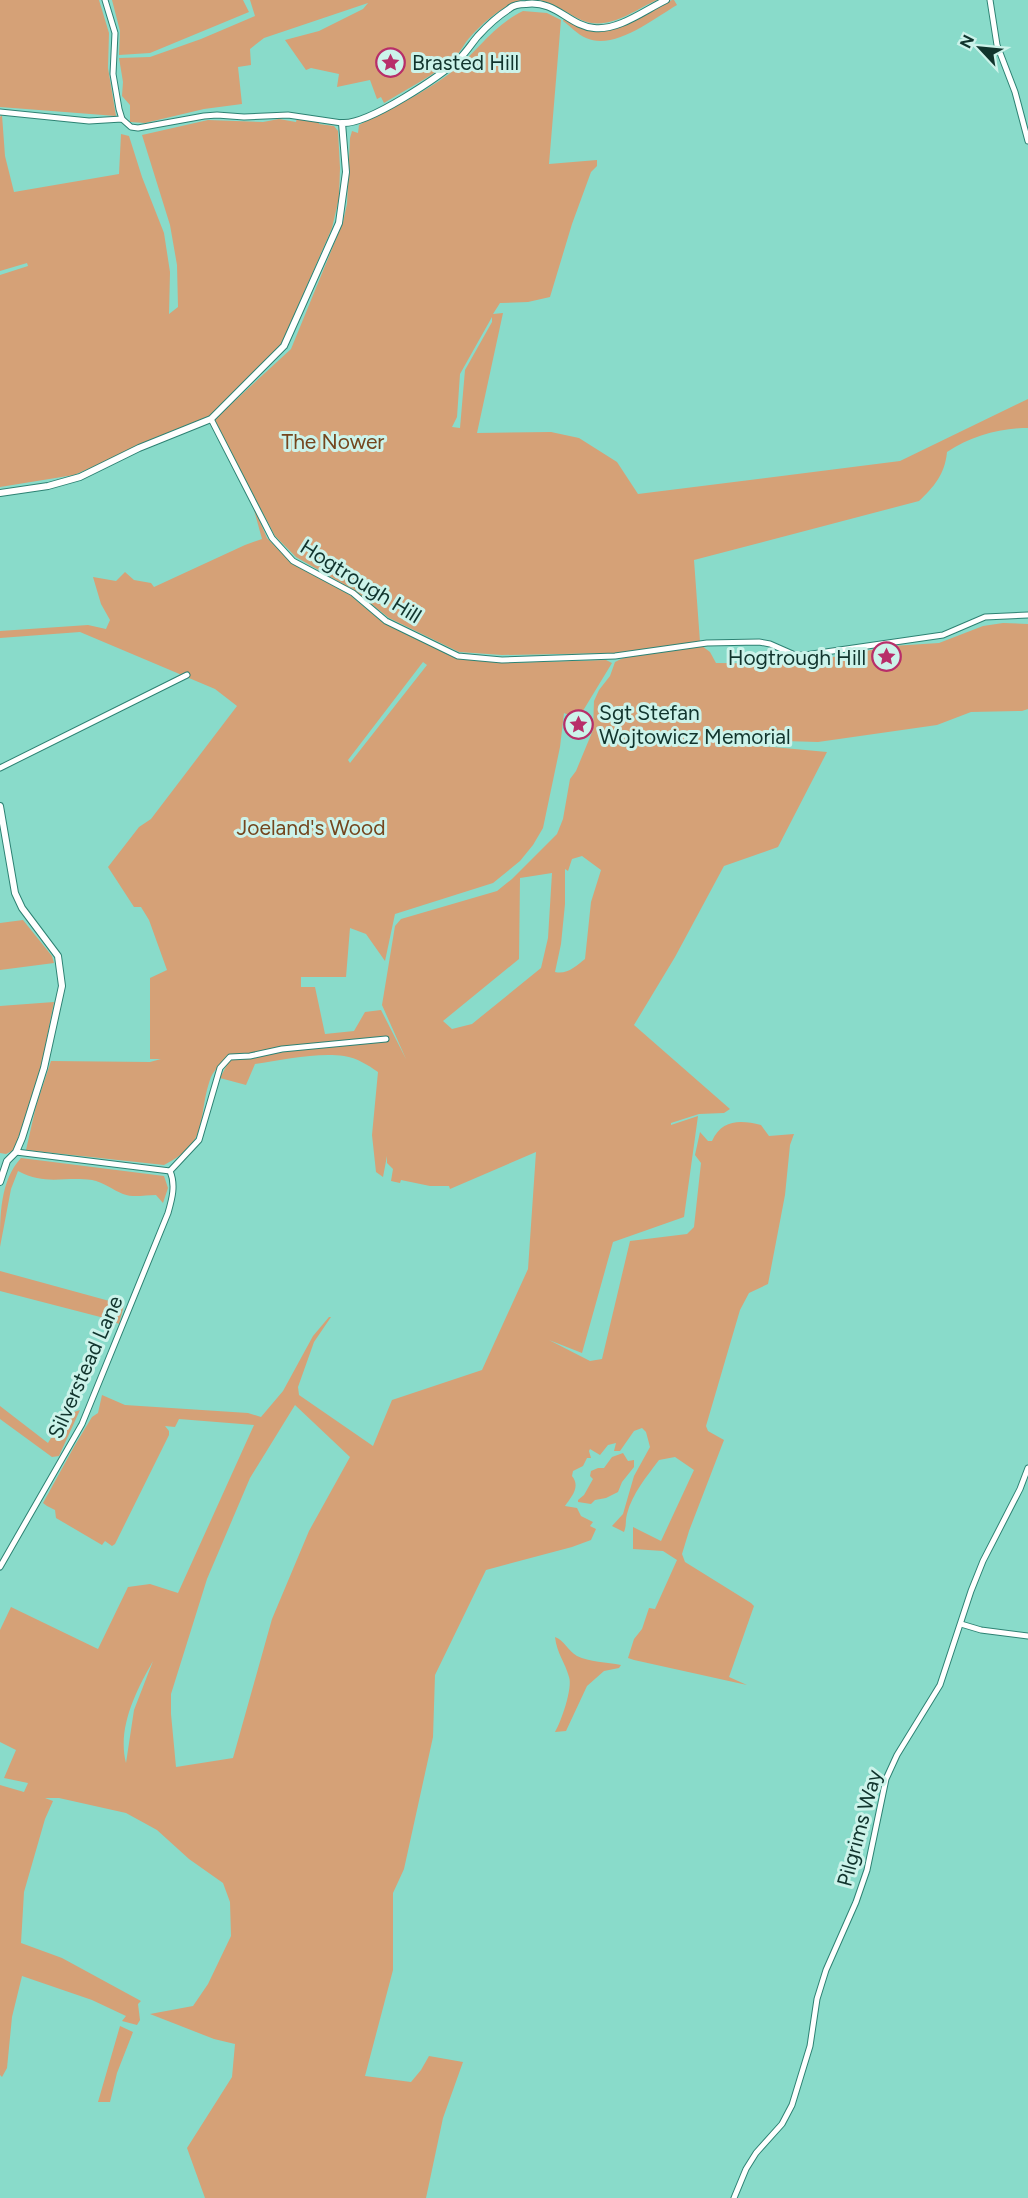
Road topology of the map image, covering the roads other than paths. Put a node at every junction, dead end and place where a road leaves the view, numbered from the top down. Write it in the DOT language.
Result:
graph roads {
  1 [pos="105,0"];
  2 [pos="666,0"];
  3 [pos="990,0"];
  4 [pos="0,112"];
  5 [pos="122,119"];
  6 [pos="342,123"];
  7 [pos="1028,141"];
  8 [pos="211,419"];
  9 [pos="0,494"];
  10 [pos="1028,615"];
  11 [pos="187,675"];
  12 [pos="0,768"];
  13 [pos="0,806"];
  14 [pos="386,1039"];
  15 [pos="16,1152"];
  16 [pos="3,1161"];
  17 [pos="170,1170"];
  18 [pos="0,1182"];
  19 [pos="1028,1468"];
  20 [pos="0,1567"];
  21 [pos="961,1624"];
  22 [pos="1028,1636"];
  23 [pos="734,2198"];
  1 -- 5 [label="street"];
  2 -- 6 [label="street"];
  3 -- 7 [label="street"];
  4 -- 5 [label="street"];
  5 -- 6 [label="street"];
  6 -- 8 [label="street"];
  8 -- 9 [label="street"];
  8 -- 10 [label="street, Hogtrough Hill"];
  11 -- 12 [label="street"];
  13 -- 15 [label="street"];
  14 -- 17 [label="street"];
  15 -- 16 [label="street"];
  15 -- 17 [label="street"];
  16 -- 18 [label="street"];
  17 -- 20 [label="street, Silverstead Lane"];
  19 -- 21 [label="street, Pilgrims Way"];
  21 -- 22 [label="street"];
  21 -- 23 [label="street, Pilgrims Way"];
}
